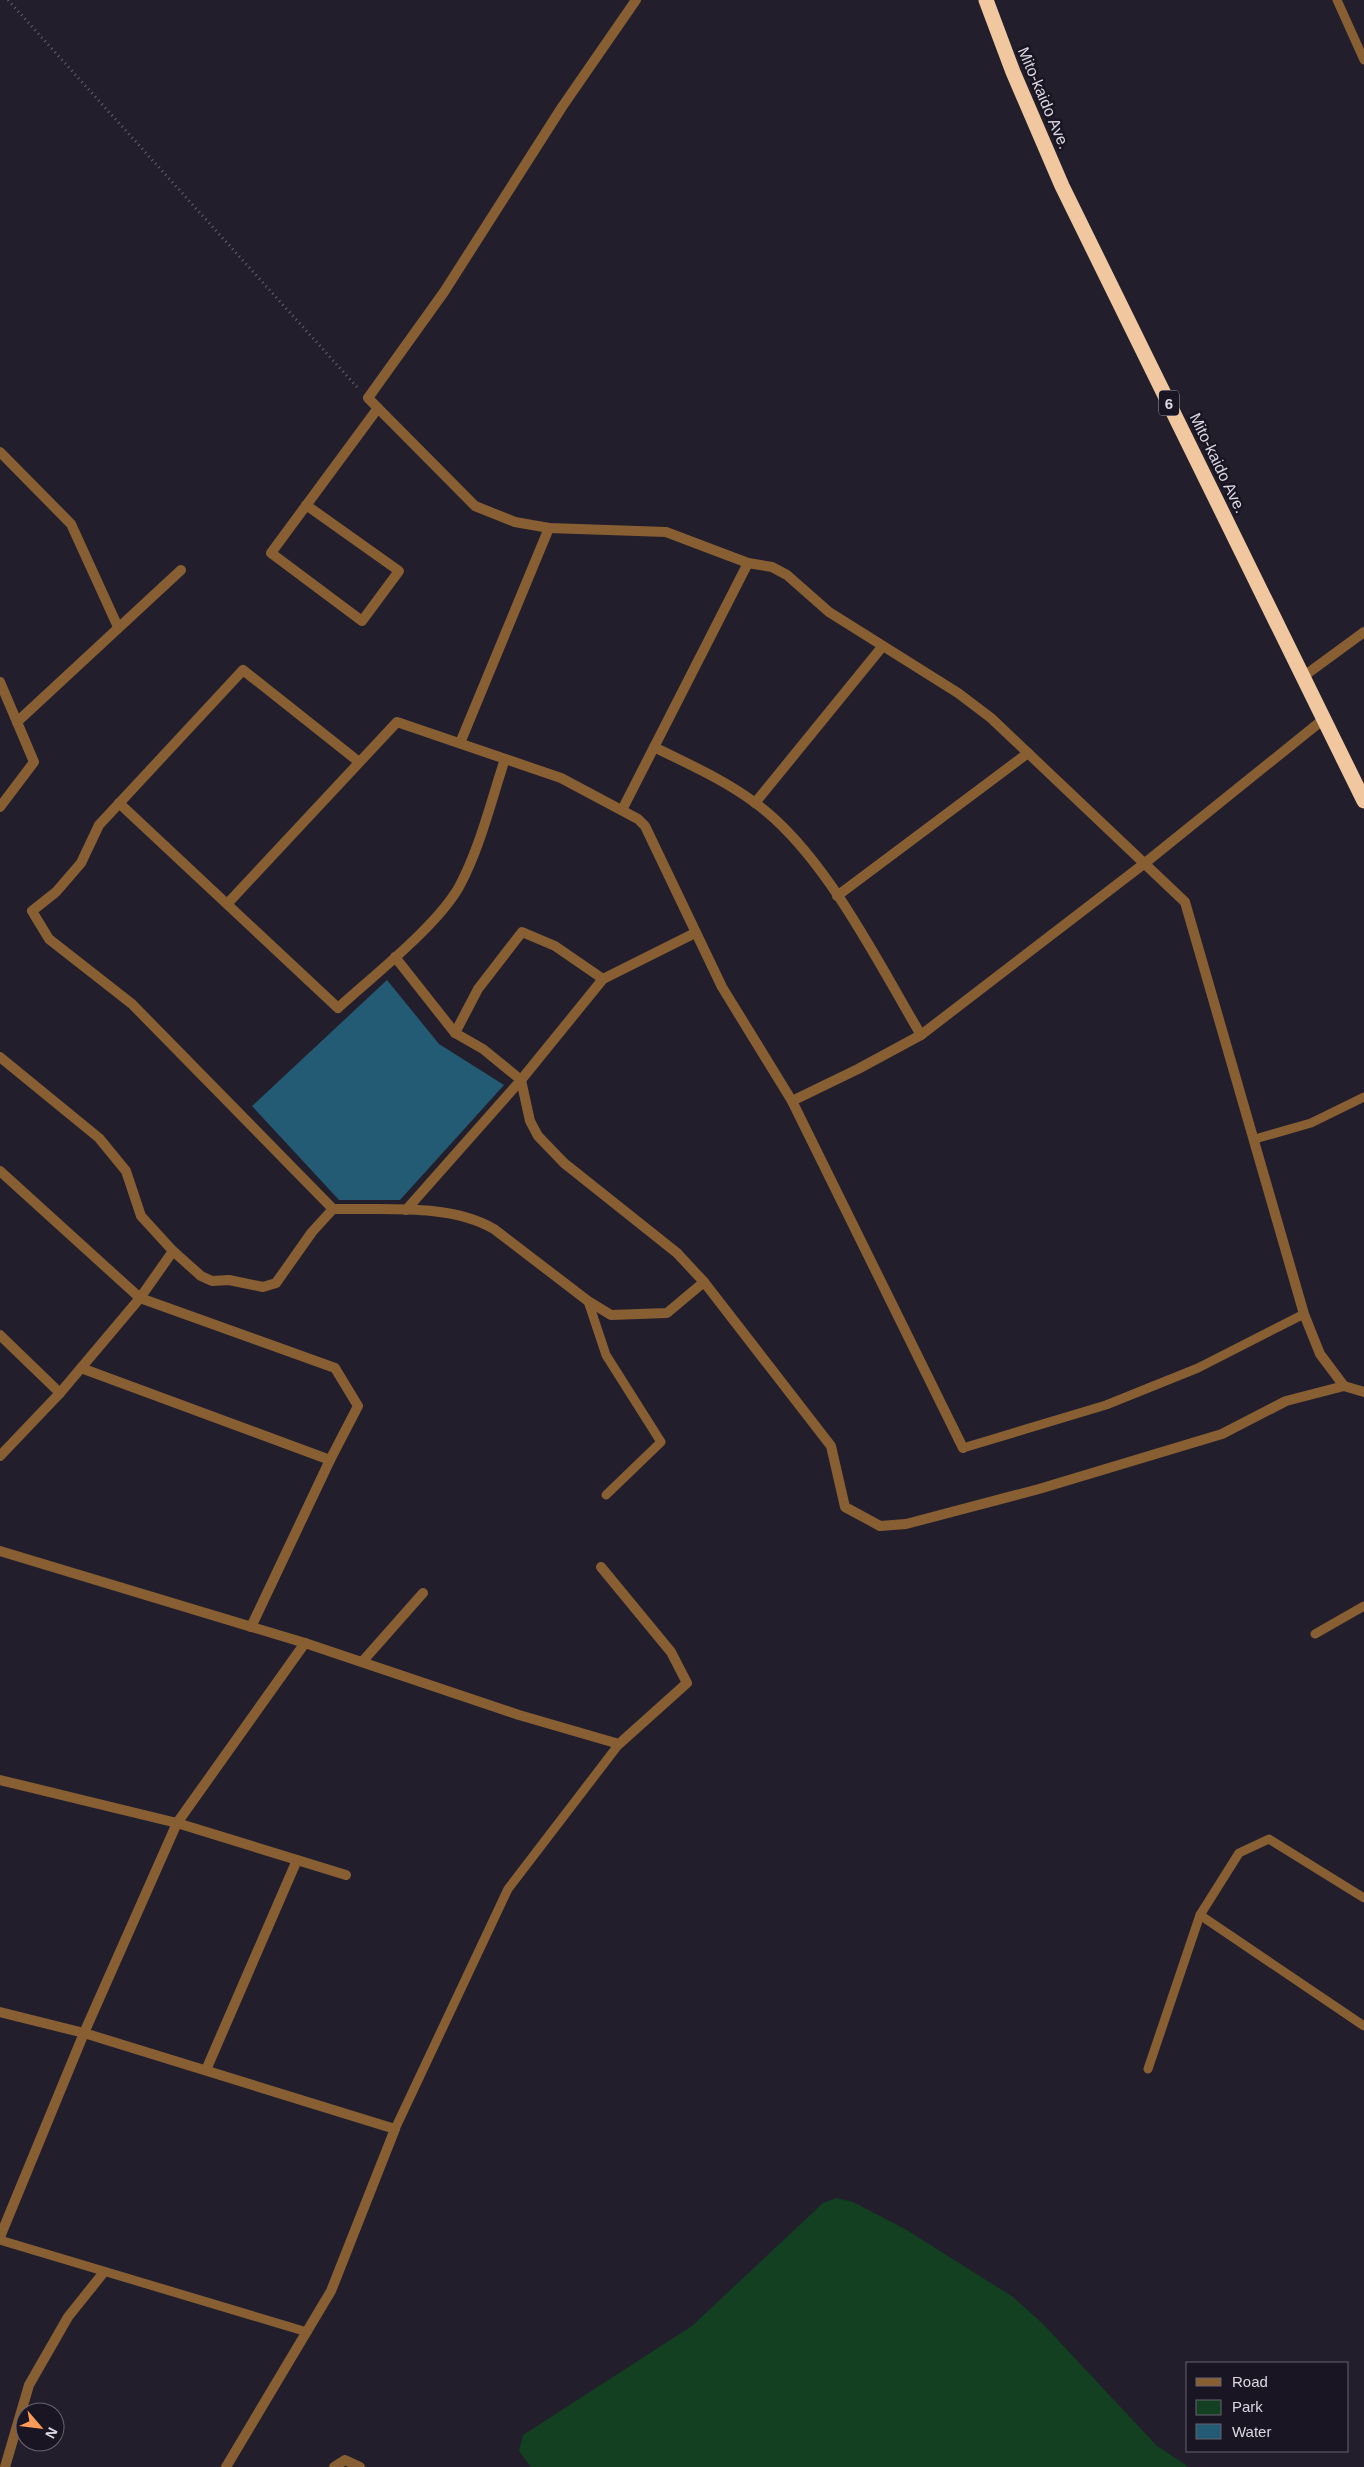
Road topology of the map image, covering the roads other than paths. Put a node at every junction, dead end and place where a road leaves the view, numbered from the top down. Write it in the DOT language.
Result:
graph roads {
  1 [pos="636,0"];
  2 [pos="986,0"];
  3 [pos="1337,0"];
  4 [pos="1364,60"];
  5 [pos="378,408"];
  6 [pos="0,452"];
  7 [pos="306,505"];
  8 [pos="549,528"];
  9 [pos="748,563"];
  10 [pos="181,570"];
  11 [pos="118,627"];
  12 [pos="1364,632"];
  13 [pos="882,647"];
  14 [pos="1304,676"];
  15 [pos="0,682"];
  16 [pos="1325,718"];
  17 [pos="17,722"];
  18 [pos="460,743"];
  19 [pos="654,747"];
  20 [pos="1028,753"];
  21 [pos="506,759"];
  22 [pos="359,762"];
  23 [pos="1364,801"];
  24 [pos="755,802"];
  25 [pos="119,803"];
  26 [pos="0,807"];
  27 [pos="622,810"];
  28 [pos="1145,863"];
  29 [pos="838,896"];
  30 [pos="228,903"];
  31 [pos="695,933"];
  32 [pos="395,957"];
  33 [pos="604,978"];
  34 [pos="455,1033"];
  35 [pos="921,1035"];
  36 [pos="0,1058"];
  37 [pos="521,1080"];
  38 [pos="1364,1097"];
  39 [pos="792,1101"];
  40 [pos="1255,1139"];
  41 [pos="0,1171"];
  42 [pos="333,1209"];
  43 [pos="406,1210"];
  44 [pos="173,1251"];
  45 [pos="704,1282"];
  46 [pos="140,1298"];
  47 [pos="588,1301"];
  48 [pos="1304,1314"];
  49 [pos="0,1335"];
  50 [pos="81,1368"];
  51 [pos="1344,1386"];
  52 [pos="1364,1392"];
  53 [pos="60,1393"];
  54 [pos="963,1448"];
  55 [pos="0,1456"];
  56 [pos="330,1460"];
  57 [pos="606,1495"];
  58 [pos="0,1551"];
  59 [pos="601,1567"];
  60 [pos="423,1593"];
  61 [pos="1364,1606"];
  62 [pos="251,1628"];
  63 [pos="1315,1634"];
  64 [pos="305,1644"];
  65 [pos="362,1662"];
  66 [pos="619,1744"];
  67 [pos="0,1780"];
  68 [pos="177,1823"];
  69 [pos="297,1860"];
  70 [pos="346,1875"];
  71 [pos="1364,1898"];
  72 [pos="1200,1916"];
  73 [pos="0,2012"];
  74 [pos="1364,2026"];
  75 [pos="84,2033"];
  76 [pos="1148,2069"];
  77 [pos="206,2070"];
  78 [pos="395,2129"];
  79 [pos="0,2239"];
  80 [pos="104,2272"];
  81 [pos="307,2332"];
  82 [pos="5,2467"];
  83 [pos="226,2467"];
  84 [pos="334,2467"];
  85 [pos="360,2467"];
  1 -- 5 [label="street"];
  2 -- 14 [label="highway, Mito-kaido Ave. / 6"];
  3 -- 4 [label="lane"];
  5 -- 7 [label="street"];
  5 -- 8 [label="street"];
  6 -- 11 [label="street"];
  7 -- 7 [label="street"];
  8 -- 9 [label="street"];
  8 -- 18 [label="street"];
  9 -- 13 [label="street"];
  9 -- 19 [label="street"];
  10 -- 11 [label="street"];
  11 -- 17 [label="street"];
  12 -- 14 [label="street"];
  13 -- 20 [label="street"];
  13 -- 24 [label="street"];
  14 -- 16 [label="highway, Mito-kaido Ave. / 6"];
  15 -- 17 [label="street"];
  16 -- 23 [label="highway, Mito-kaido Ave. / 6"];
  16 -- 28 [label="street"];
  17 -- 26 [label="street"];
  18 -- 21 [label="street"];
  18 -- 22 [label="street"];
  19 -- 24 [label="street"];
  19 -- 27 [label="street"];
  20 -- 28 [label="street"];
  20 -- 29 [label="street"];
  21 -- 27 [label="street"];
  21 -- 32 [label="street"];
  22 -- 25 [label="street"];
  22 -- 30 [label="street"];
  24 -- 29 [label="street"];
  25 -- 30 [label="street"];
  25 -- 42 [label="street"];
  27 -- 31 [label="street"];
  28 -- 35 [label="street"];
  28 -- 40 [label="street"];
  29 -- 35 [label="street"];
  30 -- 32 [label="street"];
  31 -- 33 [label="street"];
  31 -- 39 [label="street"];
  32 -- 34 [label="street"];
  33 -- 34 [label="street"];
  33 -- 37 [label="street"];
  34 -- 37 [label="street"];
  35 -- 39 [label="street"];
  36 -- 44 [label="street"];
  37 -- 43 [label="street"];
  37 -- 45 [label="street"];
  38 -- 40 [label="lane"];
  39 -- 54 [label="street"];
  40 -- 48 [label="street"];
  41 -- 46 [label="street"];
  42 -- 43 [label="street"];
  42 -- 44 [label="street"];
  43 -- 47 [label="street"];
  44 -- 46 [label="street"];
  45 -- 47 [label="street"];
  45 -- 51 [label="street"];
  46 -- 50 [label="street"];
  46 -- 56 [label="street"];
  47 -- 57 [label="lane"];
  48 -- 51 [label="street"];
  48 -- 54 [label="lane"];
  49 -- 53 [label="street"];
  50 -- 53 [label="street"];
  50 -- 56 [label="street"];
  51 -- 52 [label="street"];
  53 -- 55 [label="street"];
  56 -- 62 [label="street"];
  58 -- 62 [label="street"];
  59 -- 66 [label="street"];
  60 -- 65 [label="street"];
  61 -- 63 [label="lane"];
  62 -- 64 [label="street"];
  64 -- 65 [label="street"];
  64 -- 68 [label="street"];
  65 -- 66 [label="street"];
  66 -- 78 [label="lane"];
  67 -- 68 [label="street"];
  68 -- 69 [label="street"];
  68 -- 75 [label="street"];
  69 -- 70 [label="street"];
  69 -- 77 [label="street"];
  71 -- 72 [label="lane"];
  72 -- 74 [label="lane"];
  72 -- 76 [label="lane"];
  73 -- 75 [label="street"];
  75 -- 77 [label="street"];
  75 -- 79 [label="street"];
  77 -- 78 [label="street"];
  78 -- 81 [label="street"];
  79 -- 80 [label="lane"];
  80 -- 81 [label="lane"];
  80 -- 82 [label="street"];
  81 -- 83 [label="street"];
  84 -- 85 [label="street"];
}
